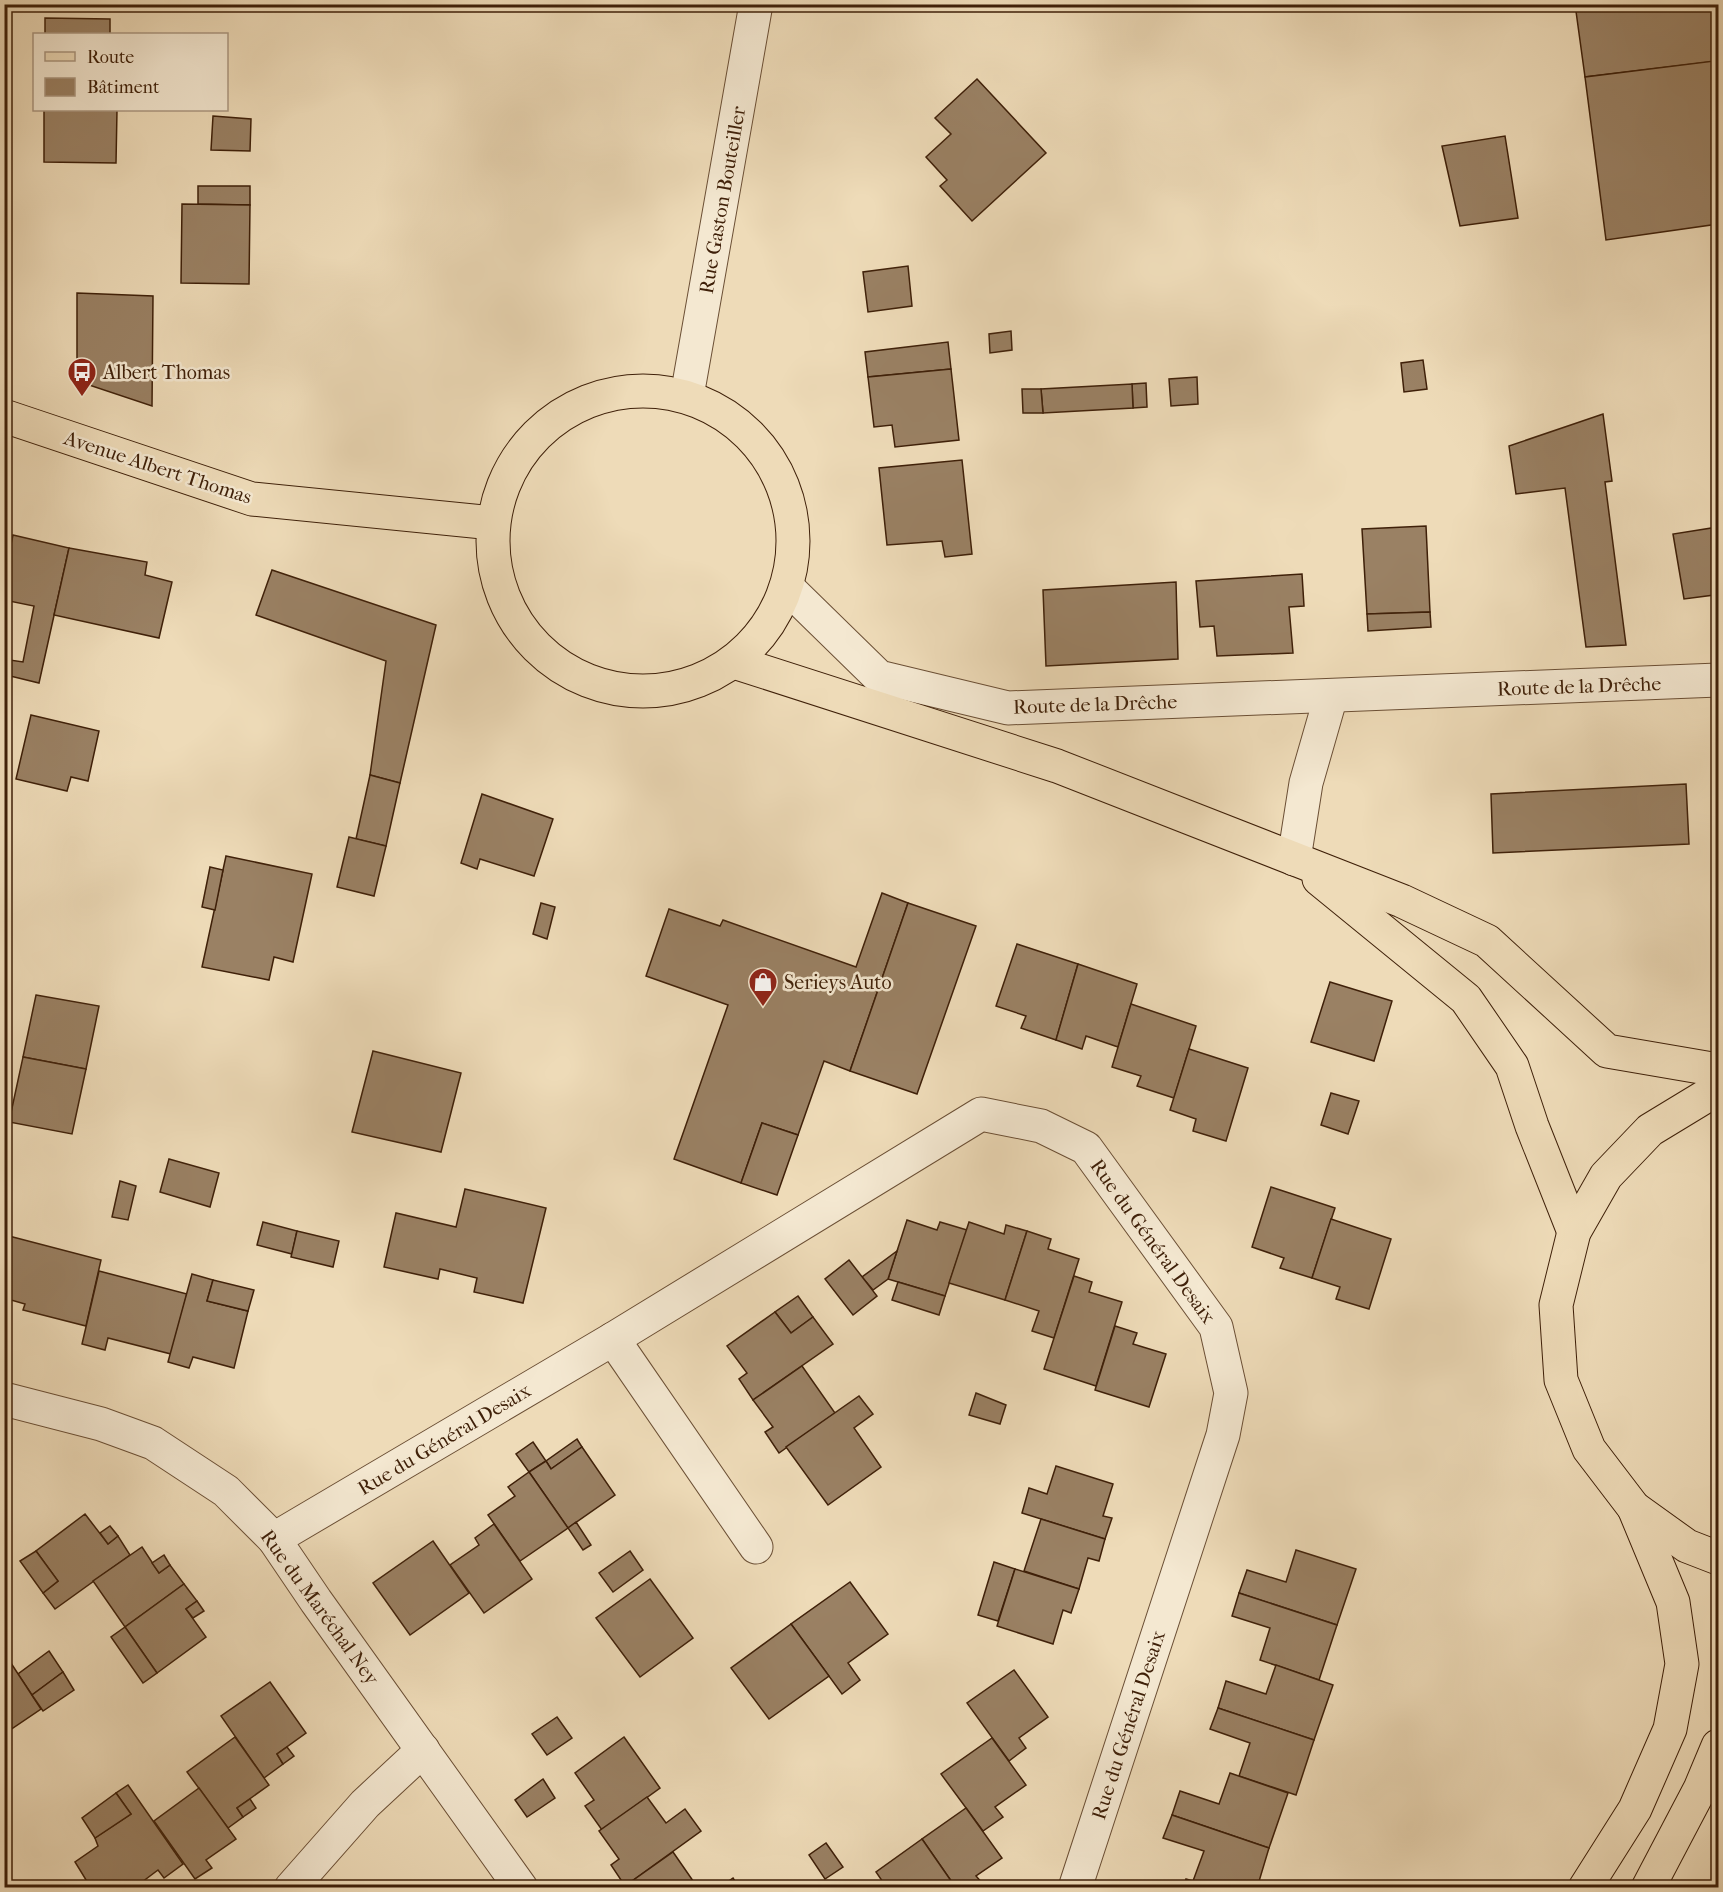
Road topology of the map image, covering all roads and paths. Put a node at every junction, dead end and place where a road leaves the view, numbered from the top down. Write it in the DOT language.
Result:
graph roads {
  1 [pos="756,4"];
  2 [pos="687,396"];
  3 [pos="4,416"];
  4 [pos="493,523"];
  5 [pos="790,590"];
  6 [pos="734,662"];
  7 [pos="1719,680"];
  8 [pos="1331,696"];
  9 [pos="1294,859"];
  10 [pos="1719,1070"];
  11 [pos="1719,1093"];
  12 [pos="1574,1232"];
  13 [pos="613,1339"];
  14 [pos="4,1399"];
  15 [pos="1634,1508"];
  16 [pos="274,1539"];
  17 [pos="756,1547"];
  18 [pos="1719,1558"];
  19 [pos="1719,1746"];
  20 [pos="423,1750"];
  21 [pos="291,1887"];
  22 [pos="521,1887"];
  23 [pos="1075,1887"];
  24 [pos="1585,1887"];
  25 [pos="1648,1887"];
  1 -- 2 [label="street, Rue Gaston Bouteiller"];
  2 -- 4 [label="main road"];
  2 -- 5 [label="main road"];
  3 -- 4 [label="main road, Avenue Albert Thomas"];
  4 -- 6 [label="main road"];
  5 -- 6 [label="main road"];
  5 -- 8 [label="street, Route de la Drêche"];
  6 -- 9 [label="main road"];
  7 -- 8 [label="street, Route de la Drêche"];
  8 -- 9 [label="street"];
  9 -- 10 [label="main road"];
  9 -- 12 [label="main road"];
  11 -- 12 [label="main road"];
  12 -- 15 [label="main road"];
  13 -- 16 [label="street, Rue du Général Desaix"];
  13 -- 17 [label="street"];
  13 -- 23 [label="street, Rue du Général Desaix"];
  14 -- 16 [label="street, Rue du Maréchal Ney"];
  15 -- 18 [label="main road"];
  15 -- 24 [label="main road"];
  16 -- 20 [label="street, Rue du Maréchal Ney"];
  19 -- 25 [label="main road"];
  20 -- 21 [label="street"];
  20 -- 22 [label="street, Rue du Maréchal Ney"];
}
